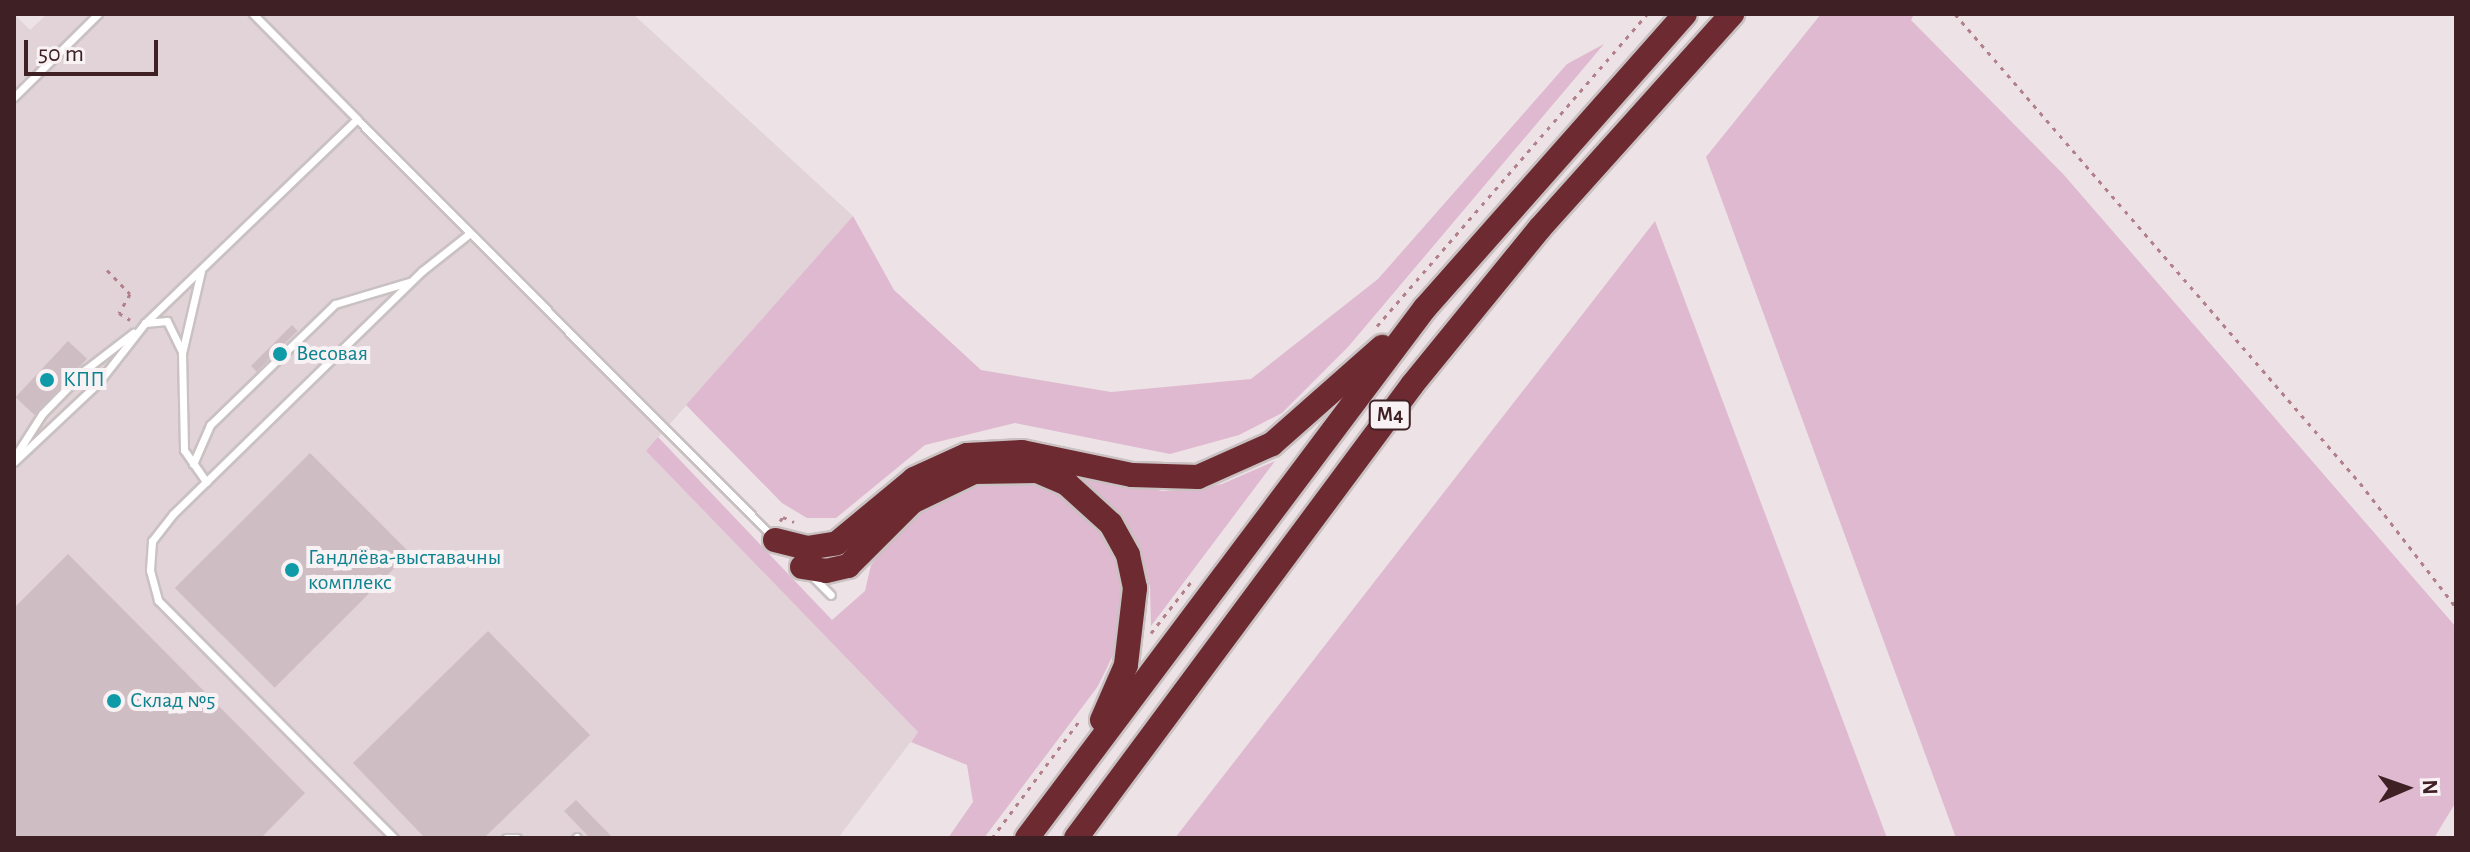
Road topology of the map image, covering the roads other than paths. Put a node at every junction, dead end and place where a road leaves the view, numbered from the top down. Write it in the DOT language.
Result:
graph roads {
  1 [pos="98,14"];
  2 [pos="253,14"];
  3 [pos="1685,14"];
  4 [pos="1732,14"];
  5 [pos="14,97"];
  6 [pos="357,119"];
  7 [pos="470,233"];
  8 [pos="202,269"];
  9 [pos="412,281"];
  10 [pos="1425,308"];
  11 [pos="143,325"];
  12 [pos="182,353"];
  13 [pos="14,460"];
  14 [pos="193,464"];
  15 [pos="206,482"];
  16 [pos="772,537"];
  17 [pos="802,567"];
  18 [pos="831,595"];
  19 [pos="1085,758"];
  20 [pos="394,838"];
  21 [pos="506,838"];
  22 [pos="517,838"];
  23 [pos="1027,838"];
  24 [pos="1076,838"];
  1 -- 5 [label="lane"];
  2 -- 6 [label="lane"];
  3 -- 10 [label="highway, М4"];
  4 -- 24 [label="highway, М4"];
  6 -- 7 [label="lane"];
  6 -- 8 [label="lane"];
  7 -- 9 [label="lane"];
  7 -- 16 [label="lane"];
  8 -- 11 [label="lane"];
  8 -- 12 [label="lane"];
  9 -- 14 [label="lane"];
  9 -- 15 [label="lane"];
  10 -- 16 [label="highway"];
  10 -- 19 [label="highway, М4"];
  11 -- 12 [label="lane"];
  11 -- 13 [label="lane"];
  11 -- 13 [label="lane"];
  12 -- 14 [label="lane"];
  14 -- 15 [label="lane"];
  15 -- 20 [label="lane"];
  16 -- 17 [label="lane"];
  17 -- 18 [label="lane"];
  17 -- 19 [label="highway"];
  19 -- 23 [label="highway, М4"];
  21 -- 22 [label="lane"];
}
